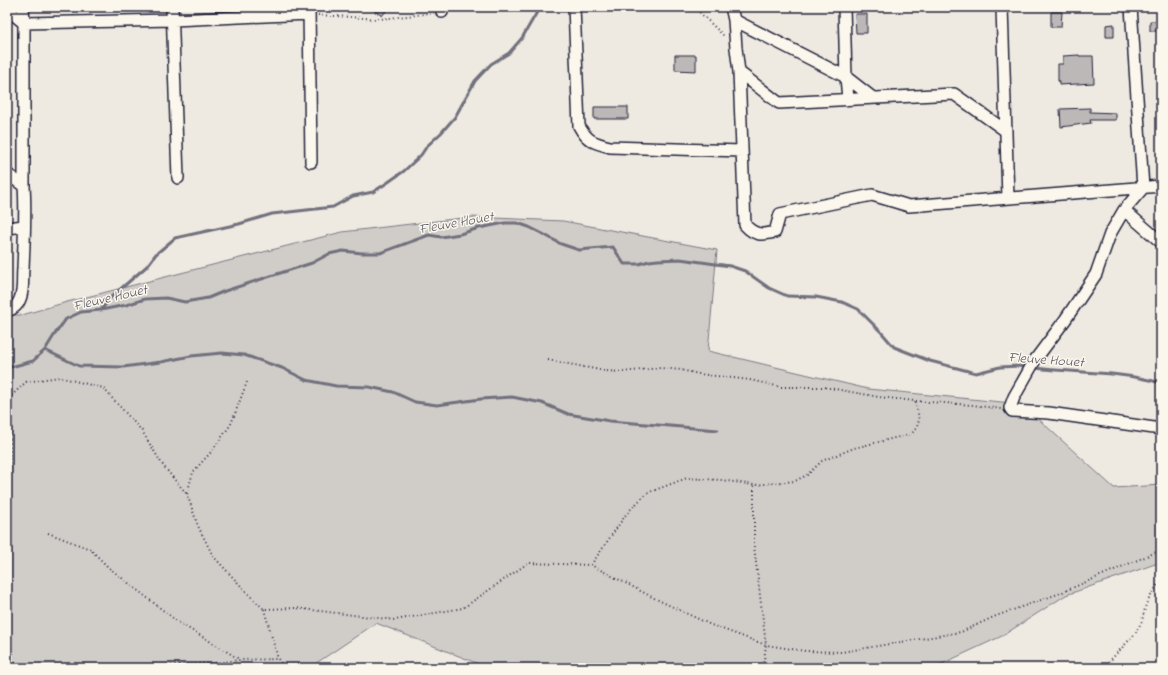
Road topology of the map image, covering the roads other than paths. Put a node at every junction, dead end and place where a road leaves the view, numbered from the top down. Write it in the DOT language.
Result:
graph roads {
  1 [pos="23,7"];
  2 [pos="172,7"];
  3 [pos="574,7"];
  4 [pos="731,7"];
  5 [pos="844,7"];
  6 [pos="1002,7"];
  7 [pos="1131,7"];
  8 [pos="7,9"];
  9 [pos="309,11"];
  10 [pos="172,20"];
  11 [pos="734,20"];
  12 [pos="24,23"];
  13 [pos="739,72"];
  14 [pos="846,77"];
  15 [pos="873,98"];
  16 [pos="848,99"];
  17 [pos="1006,131"];
  18 [pos="742,151"];
  19 [pos="311,162"];
  20 [pos="7,174"];
  21 [pos="178,178"];
  22 [pos="24,186"];
  23 [pos="1161,186"];
  24 [pos="1143,188"];
  25 [pos="1008,198"];
  26 [pos="1124,210"];
  27 [pos="24,226"];
  28 [pos="7,228"];
  29 [pos="1161,242"];
  30 [pos="7,311"];
  31 [pos="1161,429"];
  1 -- 12 [label="street"];
  2 -- 10 [label="street"];
  3 -- 18 [label="street"];
  4 -- 11 [label="street"];
  5 -- 14 [label="street"];
  6 -- 17 [label="street"];
  7 -- 24 [label="street"];
  8 -- 12 [label="street"];
  9 -- 10 [label="street"];
  9 -- 19 [label="street"];
  10 -- 12 [label="street"];
  10 -- 21 [label="street"];
  11 -- 13 [label="street"];
  11 -- 14 [label="street"];
  12 -- 22 [label="street"];
  13 -- 16 [label="street"];
  13 -- 18 [label="street"];
  14 -- 15 [label="street"];
  14 -- 16 [label="street"];
  15 -- 16 [label="street"];
  15 -- 17 [label="street"];
  17 -- 25 [label="street"];
  18 -- 25 [label="street"];
  20 -- 22 [label="street"];
  22 -- 27 [label="street"];
  23 -- 24 [label="street"];
  24 -- 25 [label="street"];
  24 -- 26 [label="street"];
  26 -- 29 [label="street"];
  26 -- 31 [label="street"];
  27 -- 28 [label="street"];
  27 -- 30 [label="street"];
}
